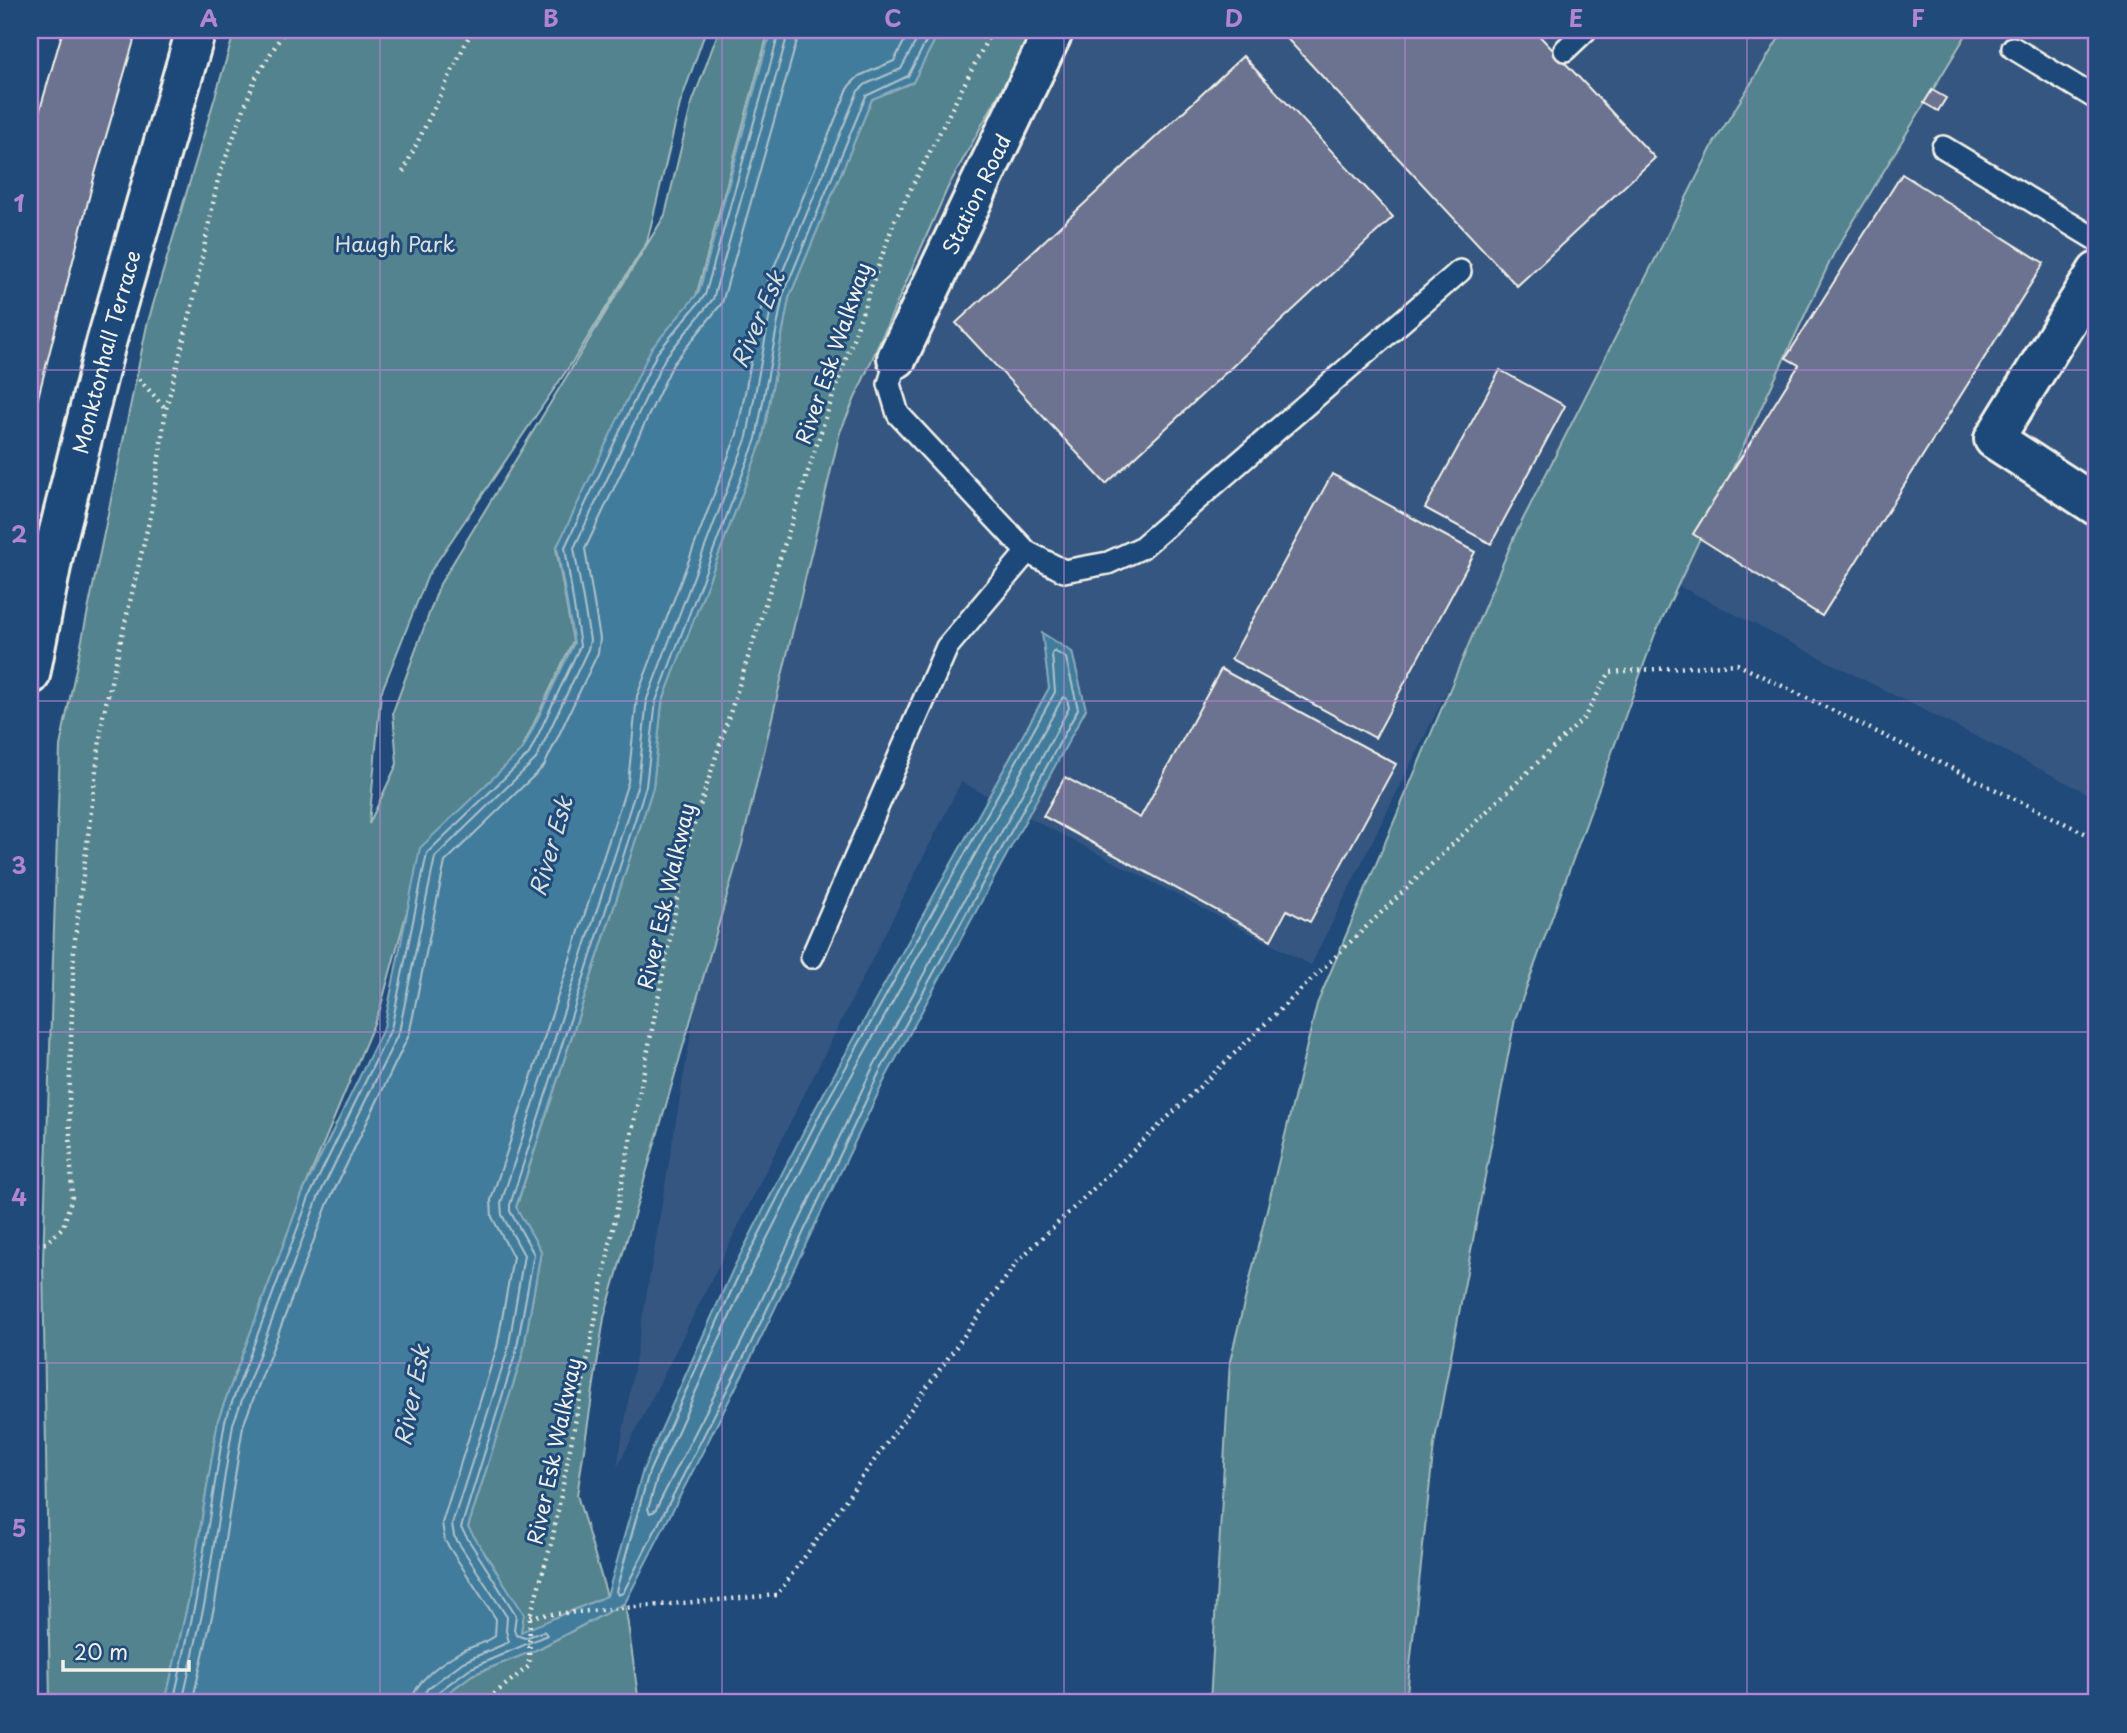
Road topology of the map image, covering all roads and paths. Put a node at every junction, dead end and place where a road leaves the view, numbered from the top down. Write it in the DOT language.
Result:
graph roads {
  1 [pos="196,30"];
  2 [pos="285,30"];
  3 [pos="472,30"];
  4 [pos="992,30"];
  5 [pos="1054,30"];
  6 [pos="1586,30"];
  7 [pos="2013,48"];
  8 [pos="1565,50"];
  9 [pos="2097,99"];
  10 [pos="1942,147"];
  11 [pos="403,172"];
  12 [pos="2097,240"];
  13 [pos="1460,271"];
  14 [pos="2097,272"];
  15 [pos="897,358"];
  16 [pos="2096,501"];
  17 [pos="1027,552"];
  18 [pos="30,675"];
  19 [pos="2097,839"];
  20 [pos="812,957"];
  21 [pos="30,1245"];
  22 [pos="530,1616"];
  23 [pos="483,1703"];
  1 -- 18 [label="street, Monktonhall Terrace"];
  2 -- 21 [label="path"];
  3 -- 11 [label="path"];
  4 -- 22 [label="path, River Esk Walkway"];
  5 -- 15 [label="street, Station Road"];
  6 -- 8 [label="lane"];
  7 -- 9 [label="lane"];
  10 -- 12 [label="lane"];
  13 -- 17 [label="lane"];
  14 -- 16 [label="street"];
  15 -- 17 [label="lane"];
  17 -- 20 [label="lane"];
  19 -- 22 [label="path"];
  22 -- 23 [label="path, River Esk Walkway"];
}
